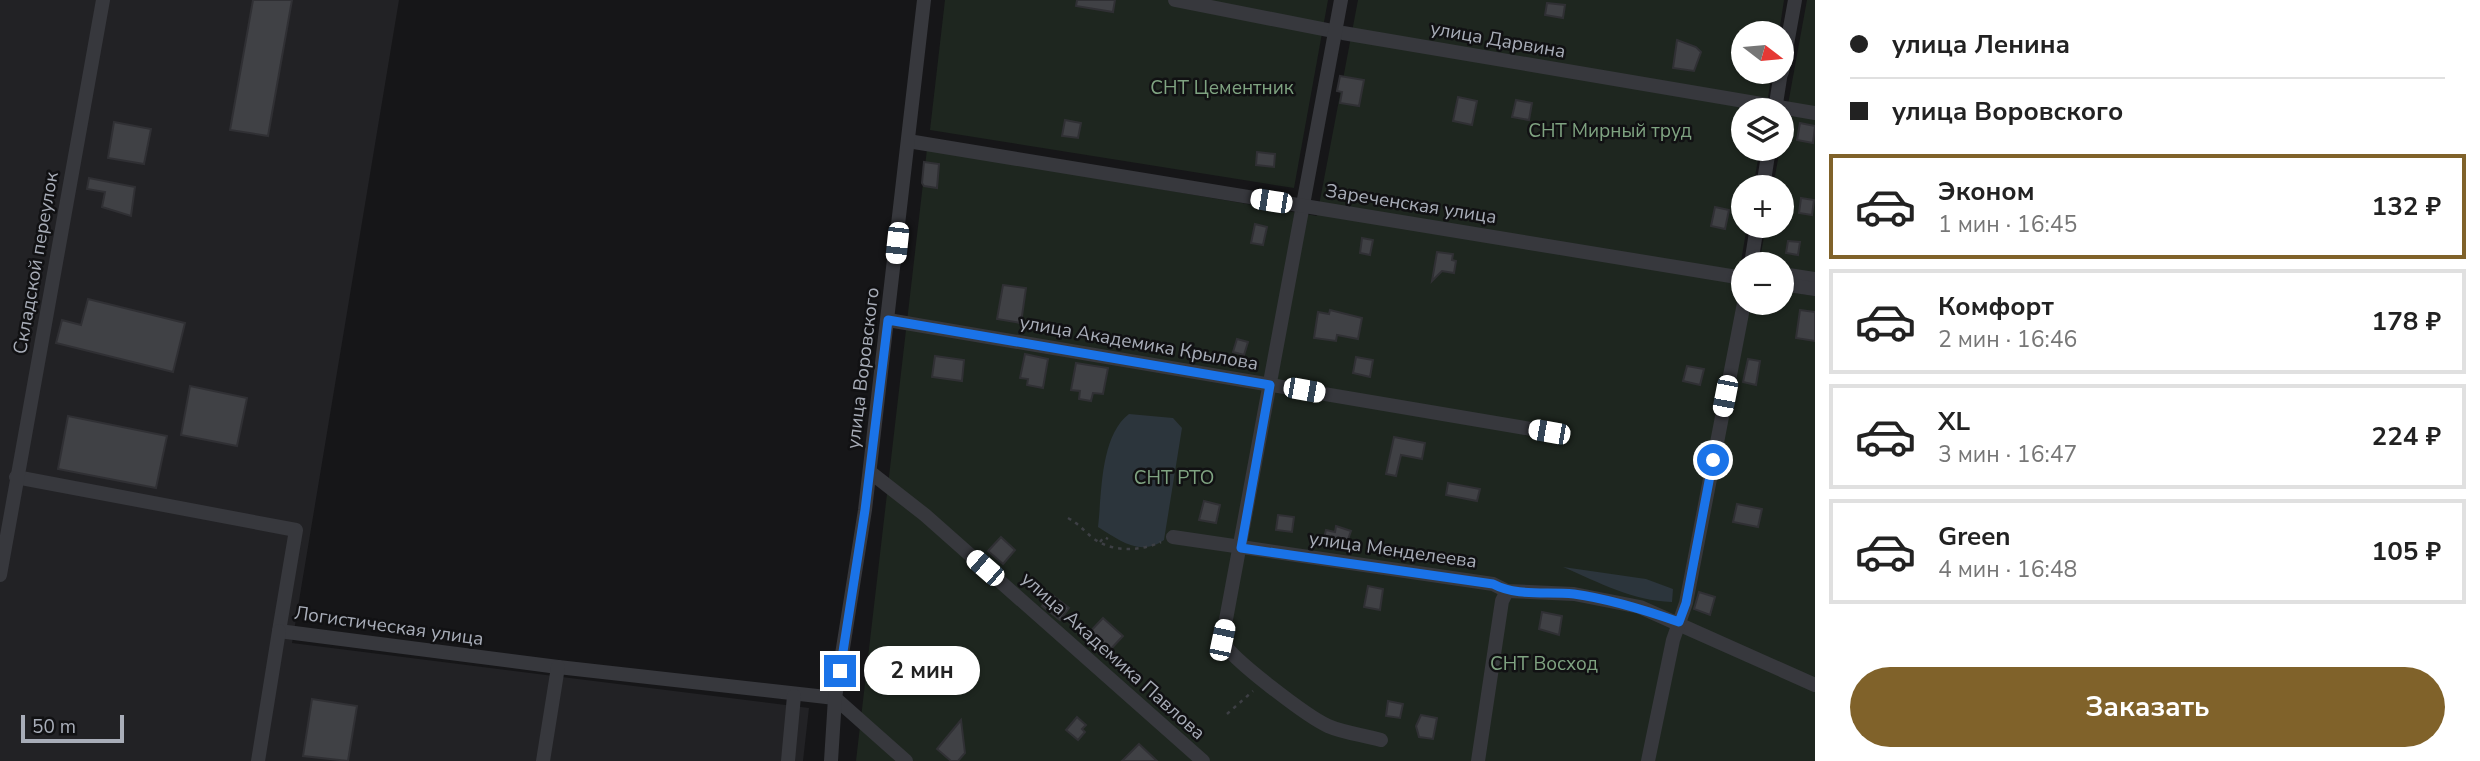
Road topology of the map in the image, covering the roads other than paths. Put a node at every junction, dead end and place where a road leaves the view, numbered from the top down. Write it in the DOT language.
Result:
graph roads {
  1 [pos="103,0"];
  2 [pos="924,0"];
  3 [pos="1175,0"];
  4 [pos="1341,0"];
  5 [pos="1795,0"];
  6 [pos="1791,21"];
  7 [pos="1334,31"];
  8 [pos="1731,100"];
  9 [pos="1794,110"];
  10 [pos="1815,113"];
  11 [pos="908,141"];
  12 [pos="1303,206"];
  13 [pos="1731,276"];
  14 [pos="1794,276"];
  15 [pos="1815,279"];
  16 [pos="1794,286"];
  17 [pos="1815,289"];
  18 [pos="1742,315"];
  19 [pos="888,320"];
  20 [pos="1270,385"];
  21 [pos="1549,432"];
  22 [pos="870,472"];
  23 [pos="16,477"];
  24 [pos="1168,539"];
  25 [pos="1241,548"];
  26 [pos="0,575"];
  27 [pos="1507,591"];
  28 [pos="1679,622"];
  29 [pos="279,631"];
  30 [pos="558,667"];
  31 [pos="1815,685"];
  32 [pos="794,696"];
  33 [pos="835,698"];
  34 [pos="1381,740"];
  35 [pos="258,761"];
  36 [pos="543,761"];
  37 [pos="788,761"];
  38 [pos="831,761"];
  39 [pos="906,761"];
  40 [pos="1203,761"];
  41 [pos="1478,761"];
  42 [pos="1648,761"];
  1 -- 23 [label="street, Складской переулок"];
  2 -- 11 [label="street, улица Воровского"];
  3 -- 7 [label="street, улица Дарвина"];
  4 -- 7 [label="street"];
  5 -- 6 [label="street"];
  7 -- 8 [label="street, улица Дарвина"];
  7 -- 12 [label="street"];
  9 -- 10 [label="street, улица Дарвина"];
  11 -- 12 [label="street, Зареченская улица"];
  11 -- 19 [label="street, улица Воровского"];
  12 -- 13 [label="street, Зареченская улица"];
  12 -- 20 [label="street"];
  14 -- 15 [label="street"];
  16 -- 17 [label="street"];
  18 -- 28 [label="street"];
  19 -- 20 [label="street, улица Академика Крылова"];
  19 -- 22 [label="street, улица Воровского"];
  20 -- 21 [label="street, улица Академика Крылова"];
  20 -- 25 [label="street"];
  22 -- 33 [label="street, улица Воровского"];
  22 -- 40 [label="street, улица Академика Павлова"];
  23 -- 26 [label="street, Складской переулок"];
  23 -- 29 [label="street, Логистическая улица"];
  24 -- 25 [label="street, улица Менделеева"];
  25 -- 27 [label="street, улица Менделеева"];
  25 -- 34 [label="street"];
  27 -- 28 [label="street, улица Менделеева"];
  27 -- 41 [label="street"];
  28 -- 31 [label="street, улица Менделеева"];
  28 -- 42 [label="street"];
  29 -- 30 [label="street, Логистическая улица"];
  29 -- 35 [label="street"];
  30 -- 32 [label="street, Логистическая улица"];
  30 -- 36 [label="street"];
  32 -- 33 [label="street, Логистическая улица"];
  32 -- 37 [label="street"];
  33 -- 38 [label="street, улица Воровского"];
  33 -- 39 [label="street"];
}
